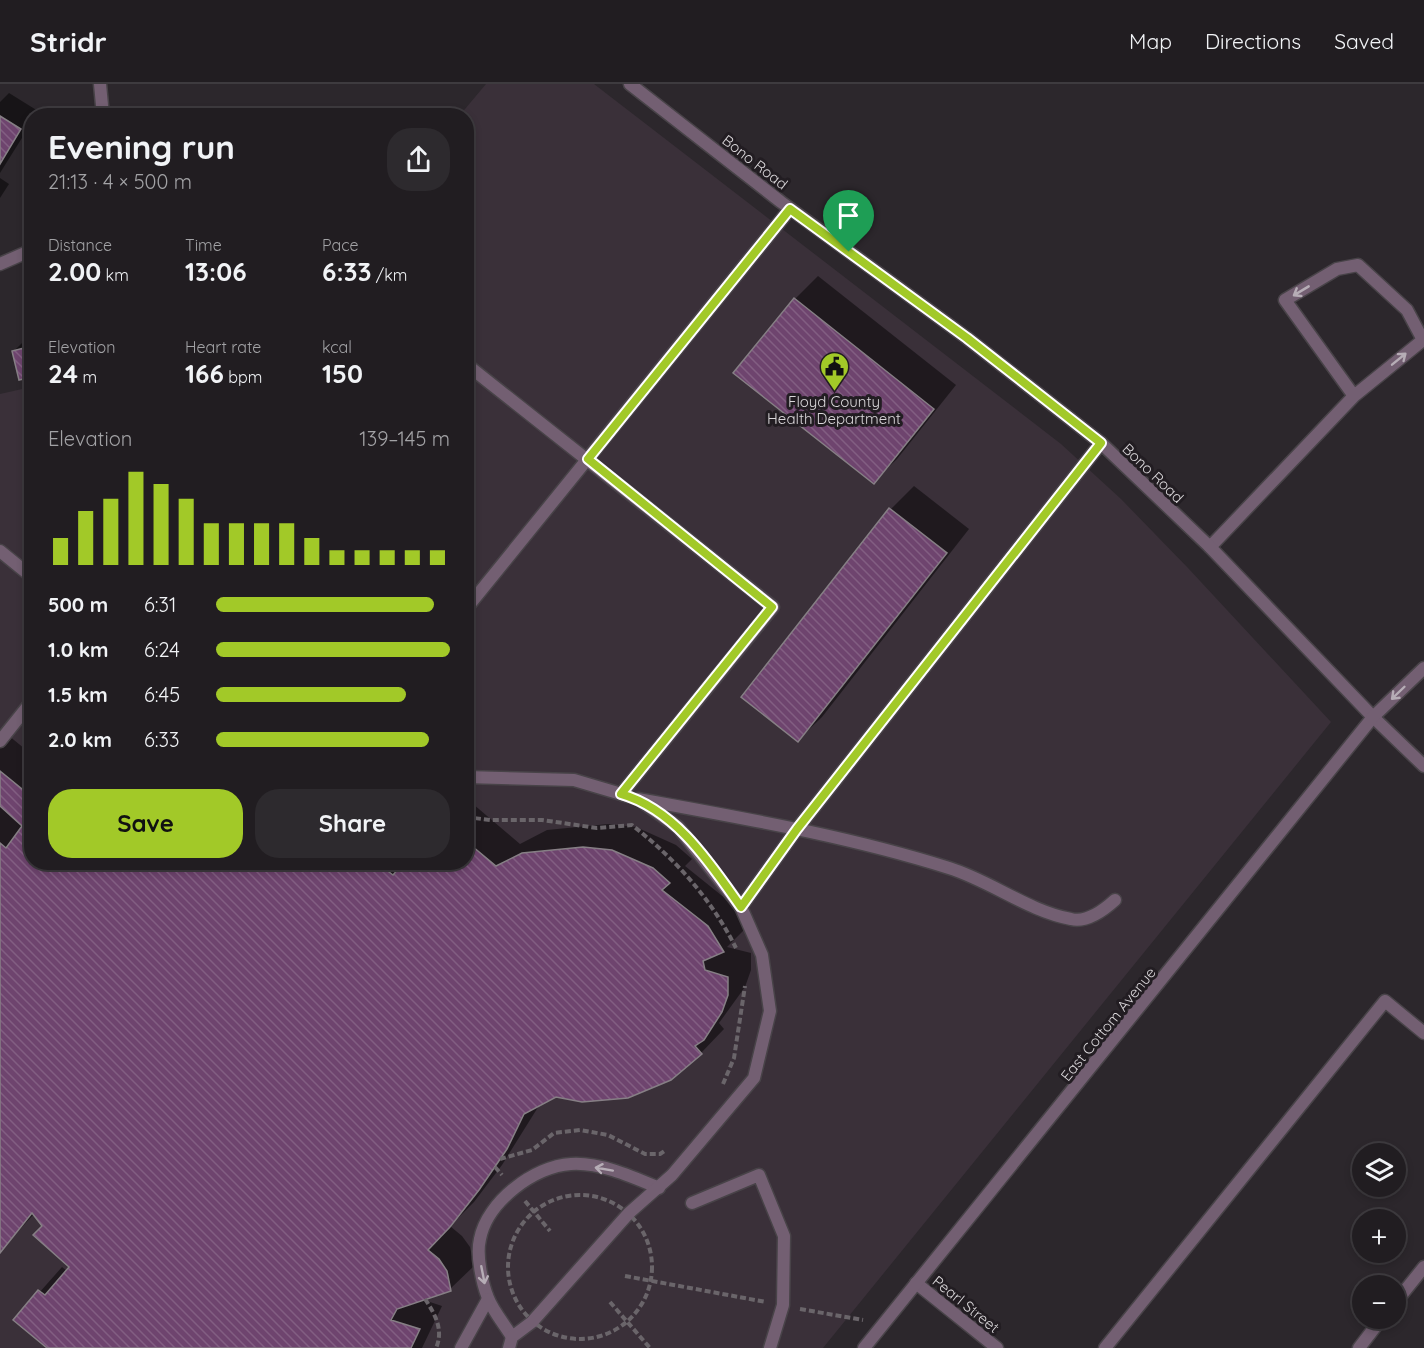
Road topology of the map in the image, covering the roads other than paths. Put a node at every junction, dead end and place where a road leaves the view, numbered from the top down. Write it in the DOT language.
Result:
graph roads {
  1 [pos="100,84"];
  2 [pos="630,84"];
  3 [pos="103,108"];
  4 [pos="790,209"];
  5 [pos="24,254"];
  6 [pos="0,264"];
  7 [pos="474,370"];
  8 [pos="1354,396"];
  9 [pos="1101,443"];
  10 [pos="588,459"];
  11 [pos="1210,548"];
  12 [pos="0,551"];
  13 [pos="24,570"];
  14 [pos="474,599"];
  15 [pos="1424,668"];
  16 [pos="24,711"];
  17 [pos="1373,717"];
  18 [pos="0,741"];
  19 [pos="1424,766"];
  20 [pos="474,777"];
  21 [pos="621,794"];
  22 [pos="638,799"];
  23 [pos="797,829"];
  24 [pos="1115,900"];
  25 [pos="741,907"];
  26 [pos="1424,1033"];
  27 [pos="659,1188"];
  28 [pos="692,1203"];
  29 [pos="1424,1267"];
  30 [pos="916,1283"];
  31 [pos="1406,1289"];
  32 [pos="488,1299"];
  33 [pos="1374,1329"];
  34 [pos="511,1343"];
  35 [pos="461,1348"];
  36 [pos="770,1348"];
  37 [pos="864,1348"];
  38 [pos="997,1348"];
  39 [pos="1106,1348"];
  40 [pos="1359,1348"];
  1 -- 3 [label="street"];
  2 -- 4 [label="street, Bono Road"];
  4 -- 9 [label="street, Bono Road"];
  4 -- 10 [label="street"];
  5 -- 6 [label="street"];
  7 -- 10 [label="street"];
  8 -- 8 [label="street, one-way"];
  8 -- 11 [label="street"];
  9 -- 11 [label="street, Bono Road"];
  9 -- 23 [label="street"];
  10 -- 14 [label="street"];
  10 -- 21 [label="street"];
  11 -- 17 [label="street, Bono Road"];
  12 -- 13 [label="street"];
  15 -- 17 [label="street, East Cottom Avenue, one-way"];
  16 -- 18 [label="street"];
  17 -- 19 [label="street, Bono Road"];
  17 -- 30 [label="street, East Cottom Avenue"];
  20 -- 21 [label="street"];
  21 -- 22 [label="street"];
  22 -- 23 [label="street"];
  22 -- 25 [label="street"];
  23 -- 24 [label="street"];
  23 -- 25 [label="street"];
  25 -- 27 [label="street"];
  26 -- 39 [label="street"];
  27 -- 32 [label="street, one-way"];
  27 -- 34 [label="street"];
  28 -- 36 [label="street"];
  29 -- 31 [label="street"];
  30 -- 37 [label="street, East Cottom Avenue"];
  30 -- 38 [label="street, Pearl Street"];
  32 -- 34 [label="street"];
  32 -- 35 [label="street"];
  33 -- 40 [label="street"];
}
